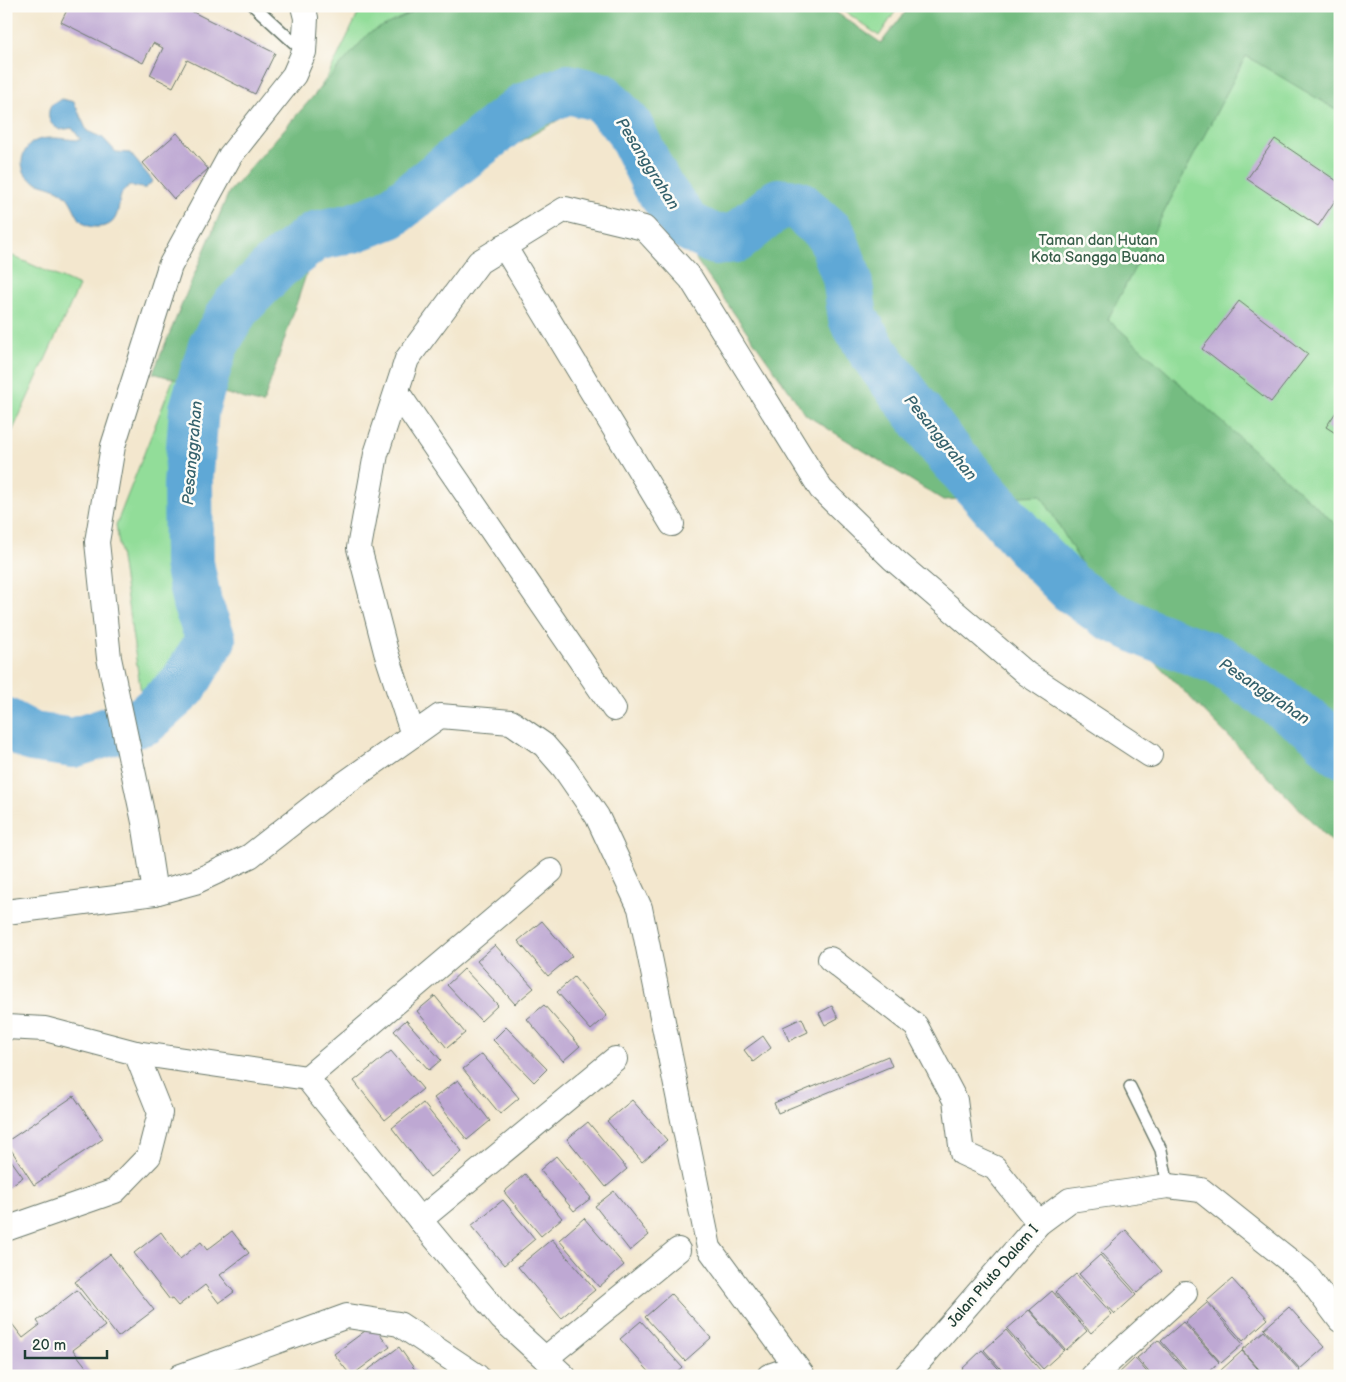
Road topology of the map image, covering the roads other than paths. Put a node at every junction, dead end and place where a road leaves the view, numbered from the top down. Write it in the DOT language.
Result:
graph roads {
  1 [pos="254,6"];
  2 [pos="303,6"];
  3 [pos="304,52"];
  4 [pos="504,246"];
  5 [pos="397,392"];
  6 [pos="672,524"];
  7 [pos="614,709"];
  8 [pos="413,735"];
  9 [pos="1150,755"];
  10 [pos="551,871"];
  11 [pos="155,894"];
  12 [pos="6,912"];
  13 [pos="830,959"];
  14 [pos="6,1027"];
  15 [pos="136,1053"];
  16 [pos="615,1059"];
  17 [pos="307,1078"];
  18 [pos="1130,1087"];
  19 [pos="1168,1186"];
  20 [pos="420,1220"];
  21 [pos="1040,1223"];
  22 [pos="6,1229"];
  23 [pos="678,1250"];
  24 [pos="1185,1293"];
  25 [pos="1340,1320"];
  26 [pos="546,1358"];
  27 [pos="799,1372"];
  28 [pos="181,1376"];
  29 [pos="477,1376"];
  30 [pos="564,1376"];
  31 [pos="769,1376"];
  32 [pos="906,1376"];
  33 [pos="1093,1376"];
  1 -- 3 [label="lane"];
  2 -- 3 [label="street"];
  3 -- 11 [label="street"];
  4 -- 5 [label="street"];
  4 -- 6 [label="street"];
  4 -- 9 [label="street"];
  5 -- 7 [label="street"];
  5 -- 8 [label="street"];
  8 -- 11 [label="street"];
  8 -- 27 [label="street"];
  10 -- 17 [label="street"];
  11 -- 12 [label="street"];
  13 -- 21 [label="street"];
  14 -- 15 [label="street"];
  15 -- 17 [label="street"];
  15 -- 22 [label="street"];
  16 -- 20 [label="street"];
  17 -- 20 [label="street"];
  18 -- 19 [label="lane"];
  19 -- 21 [label="street, Jalan Pluto Dalam I"];
  19 -- 25 [label="street, Jalan Pluto Dalam I"];
  20 -- 26 [label="street"];
  21 -- 32 [label="street, Jalan Pluto Dalam I"];
  23 -- 26 [label="street"];
  24 -- 33 [label="street"];
  26 -- 30 [label="street"];
  27 -- 31 [label="street"];
  28 -- 29 [label="street"];
}
